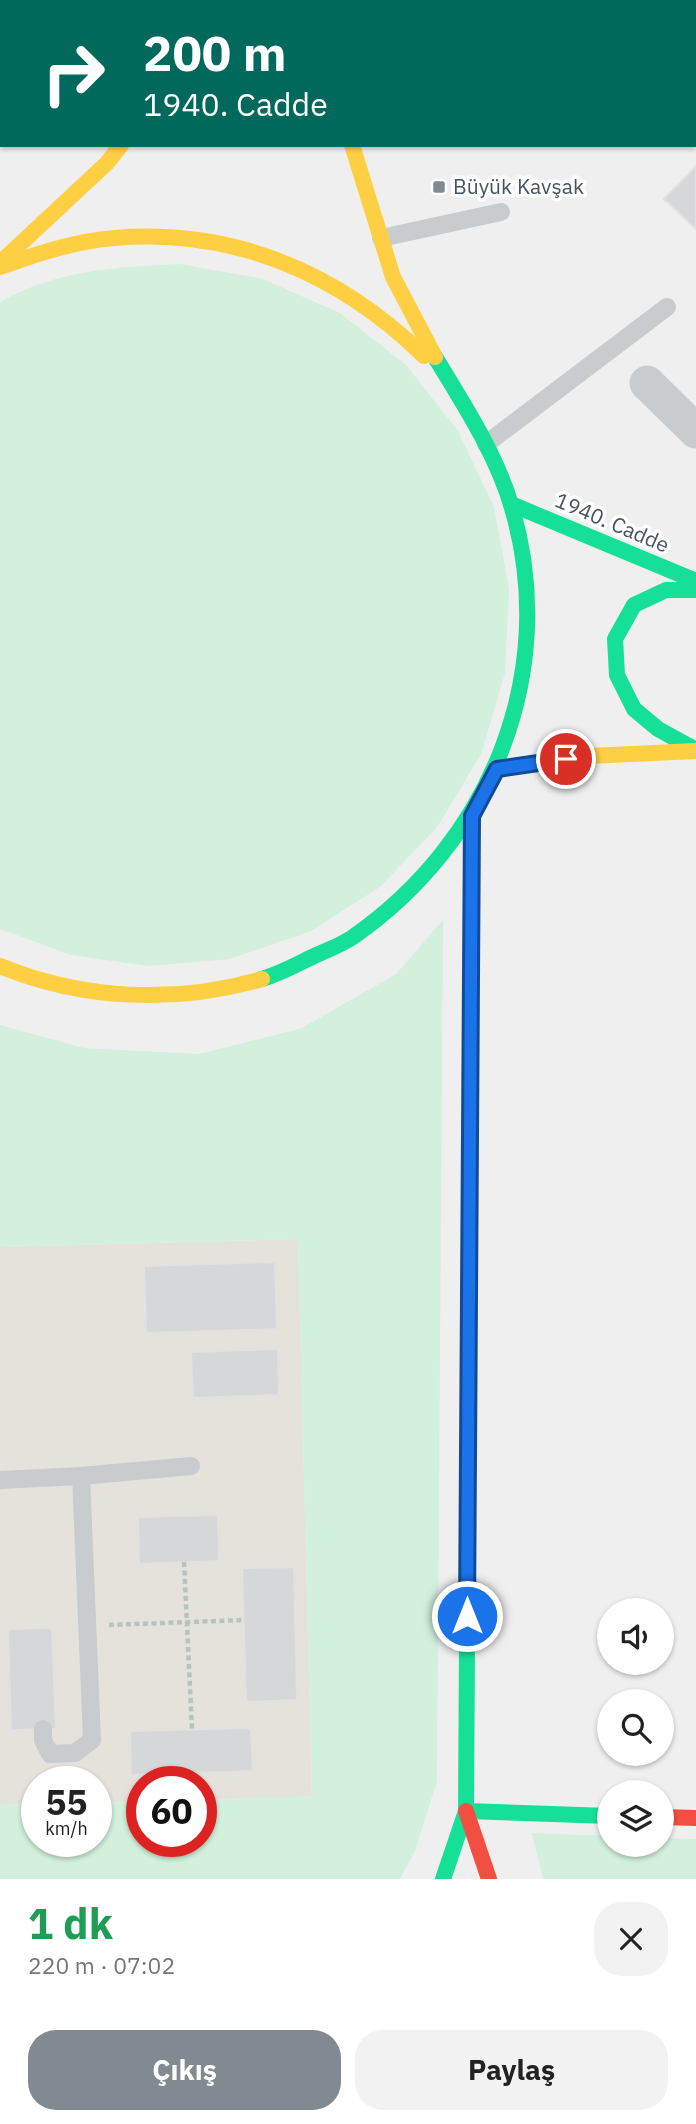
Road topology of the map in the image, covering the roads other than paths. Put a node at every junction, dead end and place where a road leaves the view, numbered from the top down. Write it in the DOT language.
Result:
graph roads {
  1 [pos="119,147"];
  2 [pos="353,147"];
  3 [pos="501,212"];
  4 [pos="381,238"];
  5 [pos="0,265"];
  6 [pos="667,307"];
  7 [pos="647,383"];
  8 [pos="451,386"];
  9 [pos="696,431"];
  10 [pos="486,444"];
  11 [pos="512,504"];
  12 [pos="696,581"];
  13 [pos="696,590"];
  14 [pos="696,750"];
  15 [pos="497,769"];
  16 [pos="472,816"];
  17 [pos="0,966"];
  18 [pos="191,1466"];
  19 [pos="81,1476"];
  20 [pos="0,1480"];
  21 [pos="43,1729"];
  22 [pos="466,1811"];
  23 [pos="597,1816"];
  24 [pos="674,1817"];
  25 [pos="696,1818"];
  26 [pos="443,1879"];
  27 [pos="489,1879"];
  1 -- 5 [label="main road"];
  2 -- 4 [label="main road"];
  3 -- 4 [label="lane"];
  4 -- 8 [label="main road"];
  5 -- 8 [label="main road"];
  6 -- 10 [label="lane"];
  7 -- 9 [label="street"];
  8 -- 10 [label="main road"];
  10 -- 11 [label="main road"];
  11 -- 12 [label="main road, 1940. Cadde"];
  11 -- 15 [label="main road"];
  13 -- 14 [label="main road"];
  14 -- 15 [label="main road"];
  15 -- 16 [label="main road"];
  16 -- 17 [label="main road"];
  16 -- 22 [label="main road"];
  18 -- 19 [label="lane"];
  19 -- 20 [label="lane"];
  19 -- 21 [label="lane"];
  22 -- 23 [label="main road"];
  22 -- 26 [label="main road"];
  22 -- 27 [label="main road"];
  24 -- 25 [label="main road"];
}
